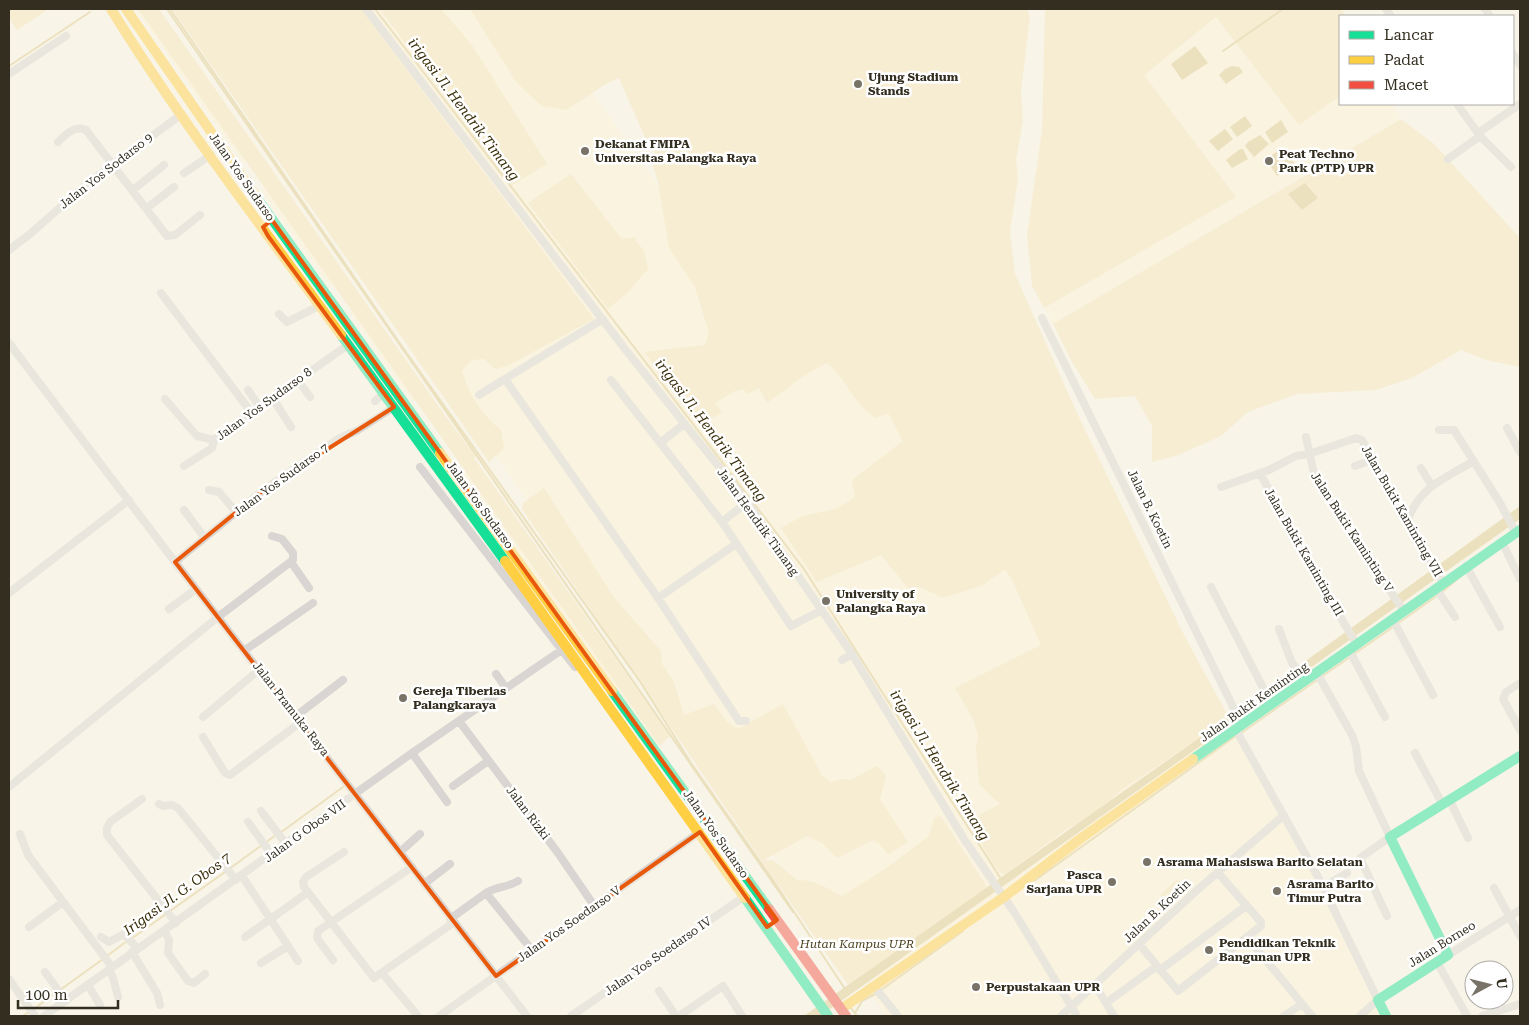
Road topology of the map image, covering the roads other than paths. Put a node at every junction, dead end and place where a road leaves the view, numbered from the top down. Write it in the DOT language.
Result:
graph roads {
  1 [pos="110,9"];
  2 [pos="126,9"];
  3 [pos="366,9"];
  4 [pos="66,36"];
  5 [pos="9,74"];
  6 [pos="1520,104"];
  7 [pos="1458,105"];
  8 [pos="182,114"];
  9 [pos="1479,135"];
  10 [pos="58,142"];
  11 [pos="211,155"];
  12 [pos="1448,159"];
  13 [pos="113,164"];
  14 [pos="164,165"];
  15 [pos="1511,167"];
  16 [pos="184,173"];
  17 [pos="174,187"];
  18 [pos="133,190"];
  19 [pos="147,208"];
  20 [pos="200,215"];
  21 [pos="272,220"];
  22 [pos="263,227"];
  23 [pos="9,250"];
  24 [pos="161,292"];
  25 [pos="319,306"];
  26 [pos="279,314"];
  27 [pos="1042,318"];
  28 [pos="603,319"];
  29 [pos="9,343"];
  30 [pos="348,345"];
  31 [pos="297,379"];
  32 [pos="505,379"];
  33 [pos="611,380"];
  34 [pos="248,390"];
  35 [pos="384,393"];
  36 [pos="479,395"];
  37 [pos="272,397"];
  38 [pos="310,397"];
  39 [pos="165,399"];
  40 [pos="375,402"];
  41 [pos="259,406"];
  42 [pos="394,407"];
  43 [pos="251,412"];
  44 [pos="684,424"];
  45 [pos="291,427"];
  46 [pos="1507,428"];
  47 [pos="1439,430"];
  48 [pos="1306,437"];
  49 [pos="214,440"];
  50 [pos="660,443"];
  51 [pos="1520,452"];
  52 [pos="1309,454"];
  53 [pos="1372,460"];
  54 [pos="1474,461"];
  55 [pos="184,466"];
  56 [pos="1355,466"];
  57 [pos="420,467"];
  58 [pos="1421,468"];
  59 [pos="1260,474"];
  60 [pos="1221,486"];
  61 [pos="1432,486"];
  62 [pos="210,490"];
  63 [pos="129,500"];
  64 [pos="747,502"];
  65 [pos="184,510"];
  66 [pos="236,512"];
  67 [pos="1408,519"];
  68 [pos="489,520"];
  69 [pos="722,522"];
  70 [pos="480,528"];
  71 [pos="1516,529"];
  72 [pos="272,536"];
  73 [pos="204,537"];
  74 [pos="1502,542"];
  75 [pos="736,544"];
  76 [pos="175,562"];
  77 [pos="291,562"];
  78 [pos="1466,566"];
  79 [pos="1520,579"];
  80 [pos="1439,583"];
  81 [pos="1211,587"];
  82 [pos="309,588"];
  83 [pos="196,589"];
  84 [pos="9,593"];
  85 [pos="658,598"];
  86 [pos="313,603"];
  87 [pos="1402,608"];
  88 [pos="168,609"];
  89 [pos="822,610"];
  90 [pos="218,617"];
  91 [pos="1454,617"];
  92 [pos="1393,620"];
  93 [pos="1500,627"];
  94 [pos="1279,629"];
  95 [pos="1353,644"];
  96 [pos="566,647"];
  97 [pos="245,650"];
  98 [pos="852,654"];
  99 [pos="842,660"];
  100 [pos="260,669"];
  101 [pos="1317,673"];
  102 [pos="496,674"];
  103 [pos="1301,675"];
  104 [pos="343,680"];
  105 [pos="1520,683"];
  106 [pos="506,688"];
  107 [pos="1434,695"];
  108 [pos="1270,702"];
  109 [pos="203,717"];
  110 [pos="1385,717"];
  111 [pos="299,719"];
  112 [pos="459,720"];
  113 [pos="746,721"];
  114 [pos="1239,725"];
  115 [pos="1520,730"];
  116 [pos="203,738"];
  117 [pos="412,753"];
  118 [pos="1415,753"];
  119 [pos="659,754"];
  120 [pos="1520,756"];
  121 [pos="488,761"];
  122 [pos="649,761"];
  123 [pos="664,781"];
  124 [pos="9,786"];
  125 [pos="453,786"];
  126 [pos="357,794"];
  127 [pos="142,799"];
  128 [pos="447,802"];
  129 [pos="1447,803"];
  130 [pos="158,804"];
  131 [pos="261,811"];
  132 [pos="1284,815"];
  133 [pos="248,822"];
  134 [pos="700,832"];
  135 [pos="20,834"];
  136 [pos="420,834"];
  137 [pos="1390,837"];
  138 [pos="1468,838"];
  139 [pos="286,844"];
  140 [pos="344,852"];
  141 [pos="400,852"];
  142 [pos="272,855"];
  143 [pos="450,864"];
  144 [pos="412,868"];
  145 [pos="1218,873"];
  146 [pos="1347,873"];
  147 [pos="239,878"];
  148 [pos="518,881"];
  149 [pos="424,884"];
  150 [pos="1323,887"];
  151 [pos="1494,888"];
  152 [pos="999,892"];
  153 [pos="307,893"];
  154 [pos="486,893"];
  155 [pos="745,896"];
  156 [pos="63,902"];
  157 [pos="595,906"];
  158 [pos="1246,906"];
  159 [pos="1520,910"];
  160 [pos="1387,916"];
  161 [pos="1510,916"];
  162 [pos="270,920"];
  163 [pos="778,920"];
  164 [pos="452,921"];
  165 [pos="176,923"];
  166 [pos="330,923"];
  167 [pos="29,927"];
  168 [pos="767,928"];
  169 [pos="165,931"];
  170 [pos="1247,936"];
  171 [pos="1520,936"];
  172 [pos="101,937"];
  173 [pos="245,937"];
  174 [pos="1139,944"];
  175 [pos="288,946"];
  176 [pos="532,950"];
  177 [pos="135,951"];
  178 [pos="1448,955"];
  179 [pos="333,960"];
  180 [pos="298,961"];
  181 [pos="1437,962"];
  182 [pos="261,963"];
  183 [pos="110,968"];
  184 [pos="1159,968"];
  185 [pos="45,972"];
  186 [pos="382,973"];
  187 [pos="205,974"];
  188 [pos="496,976"];
  189 [pos="9,979"];
  190 [pos="88,985"];
  191 [pos="1095,985"];
  192 [pos="874,986"];
  193 [pos="659,991"];
  194 [pos="118,997"];
  195 [pos="1378,1000"];
  196 [pos="66,1001"];
  197 [pos="1106,1003"];
  198 [pos="1302,1004"];
  199 [pos="1520,1004"];
  200 [pos="100,1005"];
  201 [pos="160,1005"];
  202 [pos="1071,1007"];
  203 [pos="843,1009"];
  204 [pos="828,1015"];
  205 [pos="35,1016"];
  206 [pos="44,1016"];
  207 [pos="418,1016"];
  208 [pos="439,1016"];
  209 [pos="528,1016"];
  210 [pos="571,1016"];
  211 [pos="678,1016"];
  212 [pos="742,1016"];
  213 [pos="898,1016"];
  214 [pos="1061,1016"];
  215 [pos="1077,1016"];
  216 [pos="1114,1016"];
  217 [pos="1284,1016"];
  218 [pos="1312,1016"];
  219 [pos="1360,1016"];
  220 [pos="1386,1016"];
  221 [pos="1467,1016"];
  222 [pos="1482,1016"];
  1 -- 8 [label="main road, Jalan Yos Sudarso"];
  2 -- 21 [label="main road, Jalan Yos Sudarso"];
  3 -- 28 [label="street, Jalan Hendrik Timang"];
  4 -- 5 [label="street"];
  6 -- 9 [label="street"];
  7 -- 9 [label="street"];
  8 -- 11 [label="main road, Jalan Yos Sudarso"];
  8 -- 13 [label="street, Jalan Yos Sodarso 9"];
  9 -- 12 [label="street"];
  9 -- 15 [label="street"];
  10 -- 13 [label="street"];
  11 -- 16 [label="street"];
  11 -- 22 [label="main road, Jalan Yos Sudarso"];
  13 -- 18 [label="street"];
  13 -- 23 [label="street, Jalan Yos Sodarso 9"];
  14 -- 18 [label="street"];
  17 -- 19 [label="street"];
  18 -- 19 [label="street"];
  19 -- 20 [label="street"];
  21 -- 22 [label="main road"];
  21 -- 68 [label="main road, Jalan Yos Sudarso"];
  22 -- 25 [label="main road, Jalan Yos Sudarso"];
  24 -- 43 [label="street"];
  25 -- 26 [label="street"];
  25 -- 30 [label="main road, Jalan Yos Sudarso"];
  27 -- 114 [label="street, Jalan B. Koetin"];
  28 -- 32 [label="street"];
  28 -- 44 [label="street, Jalan Hendrik Timang"];
  29 -- 63 [label="street"];
  30 -- 31 [label="street, Jalan Yos Sudarso 8"];
  30 -- 35 [label="main road, Jalan Yos Sudarso"];
  31 -- 37 [label="street, Jalan Yos Sudarso 8"];
  31 -- 38 [label="street"];
  32 -- 36 [label="street"];
  32 -- 85 [label="street"];
  33 -- 50 [label="street"];
  34 -- 41 [label="street"];
  35 -- 40 [label="street"];
  35 -- 42 [label="main road, Jalan Yos Sudarso"];
  37 -- 41 [label="street, Jalan Yos Sudarso 8"];
  37 -- 45 [label="street"];
  39 -- 49 [label="street"];
  41 -- 43 [label="street, Jalan Yos Sudarso 8"];
  42 -- 66 [label="street, Jalan Yos Sudarso 7"];
  42 -- 70 [label="main road, Jalan Yos Sudarso"];
  43 -- 49 [label="street, Jalan Yos Sudarso 8"];
  44 -- 50 [label="street"];
  44 -- 64 [label="street, Jalan Hendrik Timang"];
  46 -- 51 [label="street"];
  47 -- 54 [label="street"];
  48 -- 52 [label="street, Jalan Bukit Kaminting V"];
  49 -- 55 [label="street, Jalan Yos Sudarso 8"];
  50 -- 69 [label="street"];
  52 -- 53 [label="street, Jalan Bukit Kaminting VII"];
  52 -- 59 [label="street, Jalan Bukit Kaminting VII"];
  52 -- 87 [label="street, Jalan Bukit Kaminting V"];
  53 -- 56 [label="street"];
  53 -- 67 [label="street, Jalan Bukit Kaminting VII"];
  54 -- 61 [label="street"];
  54 -- 71 [label="street"];
  57 -- 123 [label="street"];
  58 -- 61 [label="street"];
  59 -- 60 [label="street, Jalan Bukit Kaminting VII"];
  59 -- 95 [label="street, Jalan Bukit Kaminting III"];
  61 -- 67 [label="street"];
  62 -- 66 [label="street"];
  63 -- 76 [label="street"];
  63 -- 84 [label="street"];
  64 -- 69 [label="street"];
  64 -- 89 [label="street, Jalan Hendrik Timang"];
  65 -- 73 [label="street"];
  66 -- 73 [label="street, Jalan Yos Sudarso 7"];
  67 -- 80 [label="street, Jalan Bukit Kaminting VII"];
  68 -- 70 [label="main road"];
  68 -- 119 [label="main road, Jalan Yos Sudarso"];
  69 -- 75 [label="street"];
  70 -- 96 [label="main road, Jalan Yos Sudarso"];
  71 -- 74 [label="main road, Jalan Bukit Keminting"];
  72 -- 77 [label="street"];
  73 -- 76 [label="street, Jalan Yos Sudarso 7"];
  74 -- 78 [label="main road, Jalan Bukit Keminting"];
  74 -- 79 [label="street"];
  75 -- 85 [label="street"];
  75 -- 89 [label="street"];
  76 -- 83 [label="street"];
  77 -- 82 [label="street"];
  77 -- 90 [label="street"];
  78 -- 80 [label="main road, Jalan Bukit Keminting"];
  78 -- 93 [label="street"];
  80 -- 87 [label="main road, Jalan Bukit Keminting"];
  80 -- 91 [label="street, Jalan Bukit Kaminting VII"];
  81 -- 108 [label="street"];
  83 -- 88 [label="street"];
  83 -- 90 [label="street"];
  85 -- 113 [label="street"];
  86 -- 97 [label="street"];
  87 -- 92 [label="main road, Jalan Bukit Keminting"];
  89 -- 98 [label="street, Jalan Hendrik Timang"];
  90 -- 97 [label="street, Jalan Pramuka Raya"];
  90 -- 124 [label="street"];
  92 -- 95 [label="main road, Jalan Bukit Keminting"];
  92 -- 107 [label="street"];
  94 -- 103 [label="street"];
  95 -- 101 [label="main road, Jalan Bukit Keminting"];
  95 -- 110 [label="street, Jalan Bukit Kaminting III"];
  96 -- 106 [label="street, Jalan G Obos VII"];
  96 -- 122 [label="main road, Jalan Yos Sudarso"];
  97 -- 100 [label="street, Jalan Pramuka Raya"];
  98 -- 99 [label="street"];
  98 -- 152 [label="street, Jalan Hendrik Timang"];
  100 -- 109 [label="street"];
  100 -- 111 [label="street, Jalan Pramuka Raya"];
  101 -- 103 [label="main road, Jalan Bukit Keminting"];
  101 -- 137 [label="street"];
  102 -- 106 [label="street"];
  103 -- 108 [label="main road, Jalan Bukit Keminting"];
  104 -- 111 [label="street"];
  105 -- 115 [label="street"];
  106 -- 112 [label="street, Jalan G Obos VII"];
  108 -- 114 [label="main road, Jalan Bukit Keminting"];
  111 -- 116 [label="street"];
  111 -- 126 [label="street, Jalan Pramuka Raya"];
  112 -- 117 [label="street, Jalan G Obos VII"];
  112 -- 121 [label="street, Jalan Rizki"];
  114 -- 132 [label="street"];
  114 -- 152 [label="main road, Jalan Bukit Keminting"];
  117 -- 126 [label="street, Jalan G Obos VII"];
  117 -- 128 [label="street"];
  118 -- 129 [label="street"];
  119 -- 122 [label="main road"];
  119 -- 163 [label="main road, Jalan Yos Sudarso"];
  120 -- 129 [label="main road"];
  121 -- 125 [label="street"];
  121 -- 157 [label="street, Jalan Rizki"];
  122 -- 123 [label="main road, Jalan Yos Sudarso"];
  123 -- 134 [label="main road, Jalan Yos Sudarso"];
  126 -- 139 [label="street, Jalan G Obos VII"];
  126 -- 141 [label="street, Jalan Pramuka Raya"];
  127 -- 165 [label="street"];
  129 -- 137 [label="main road"];
  129 -- 138 [label="street"];
  130 -- 147 [label="street"];
  131 -- 139 [label="street"];
  132 -- 145 [label="street, Jalan B. Koetin"];
  132 -- 150 [label="street"];
  133 -- 142 [label="street"];
  134 -- 155 [label="main road, Jalan Yos Sudarso"];
  134 -- 157 [label="street, Jalan Yos Soedarso V"];
  135 -- 156 [label="street"];
  136 -- 141 [label="street"];
  137 -- 160 [label="street"];
  137 -- 178 [label="main road"];
  139 -- 142 [label="street, Jalan G Obos VII"];
  140 -- 153 [label="street"];
  141 -- 144 [label="street, Jalan Pramuka Raya"];
  142 -- 147 [label="street, Jalan G Obos VII"];
  143 -- 149 [label="street"];
  144 -- 149 [label="street, Jalan Pramuka Raya"];
  144 -- 166 [label="street"];
  145 -- 158 [label="street"];
  145 -- 174 [label="street, Jalan B. Koetin"];
  146 -- 150 [label="street"];
  147 -- 162 [label="street"];
  147 -- 165 [label="street, Jalan G Obos VII"];
  148 -- 154 [label="street"];
  149 -- 164 [label="street, Jalan Pramuka Raya"];
  150 -- 195 [label="street"];
  151 -- 161 [label="street"];
  152 -- 192 [label="main road, Jalan Bukit Keminting"];
  152 -- 202 [label="street, Jalan Hendrik Timang"];
  153 -- 162 [label="street"];
  153 -- 166 [label="street"];
  154 -- 164 [label="street"];
  154 -- 176 [label="street"];
  155 -- 168 [label="main road, Jalan Yos Sudarso"];
  155 -- 210 [label="street, Jalan Yos Soedarso IV"];
  156 -- 167 [label="street"];
  156 -- 183 [label="street"];
  157 -- 176 [label="street, Jalan Yos Soedarso V"];
  158 -- 170 [label="street"];
  158 -- 184 [label="street"];
  159 -- 161 [label="street, Jalan Borneo"];
  161 -- 171 [label="street"];
  161 -- 178 [label="street, Jalan Borneo"];
  162 -- 173 [label="street"];
  162 -- 175 [label="street"];
  163 -- 168 [label="main road"];
  163 -- 203 [label="main road, Jalan Yos Sudarso"];
  164 -- 186 [label="street"];
  164 -- 188 [label="street, Jalan Pramuka Raya"];
  165 -- 169 [label="street, Jalan G Obos VII"];
  166 -- 179 [label="street"];
  166 -- 186 [label="street"];
  168 -- 204 [label="main road, Jalan Yos Sudarso"];
  169 -- 177 [label="street, Jalan G Obos VII"];
  169 -- 187 [label="street"];
  170 -- 184 [label="street"];
  170 -- 198 [label="street"];
  172 -- 177 [label="street"];
  174 -- 184 [label="street"];
  174 -- 191 [label="street, Jalan B. Koetin"];
  175 -- 180 [label="street"];
  175 -- 182 [label="street"];
  176 -- 188 [label="street, Jalan Yos Soedarso V"];
  177 -- 183 [label="street, Jalan G Obos VII"];
  177 -- 201 [label="street"];
  178 -- 181 [label="main road, Jalan Borneo"];
  181 -- 195 [label="main road, Jalan Borneo"];
  181 -- 221 [label="street"];
  183 -- 190 [label="street, Jalan G Obos VII"];
  183 -- 194 [label="street"];
  184 -- 197 [label="street"];
  185 -- 196 [label="street"];
  186 -- 207 [label="street"];
  188 -- 208 [label="street, Jalan Yos Soedarso V"];
  188 -- 209 [label="street, Jalan Pramuka Raya"];
  189 -- 205 [label="street"];
  190 -- 196 [label="street, Jalan G Obos VII"];
  190 -- 200 [label="street"];
  191 -- 197 [label="street"];
  191 -- 202 [label="street, Jalan B. Koetin"];
  192 -- 203 [label="main road, Jalan Bukit Keminting"];
  192 -- 213 [label="street"];
  193 -- 211 [label="street"];
  195 -- 219 [label="street"];
  195 -- 220 [label="main road"];
  196 -- 206 [label="street, Jalan G Obos VII"];
  197 -- 216 [label="street"];
  198 -- 217 [label="street"];
  198 -- 218 [label="street"];
  199 -- 222 [label="street"];
  202 -- 214 [label="street, Jalan B. Koetin"];
  202 -- 215 [label="street, Jalan Hendrik Timang"];
  211 -- 212 [label="street"];
}
